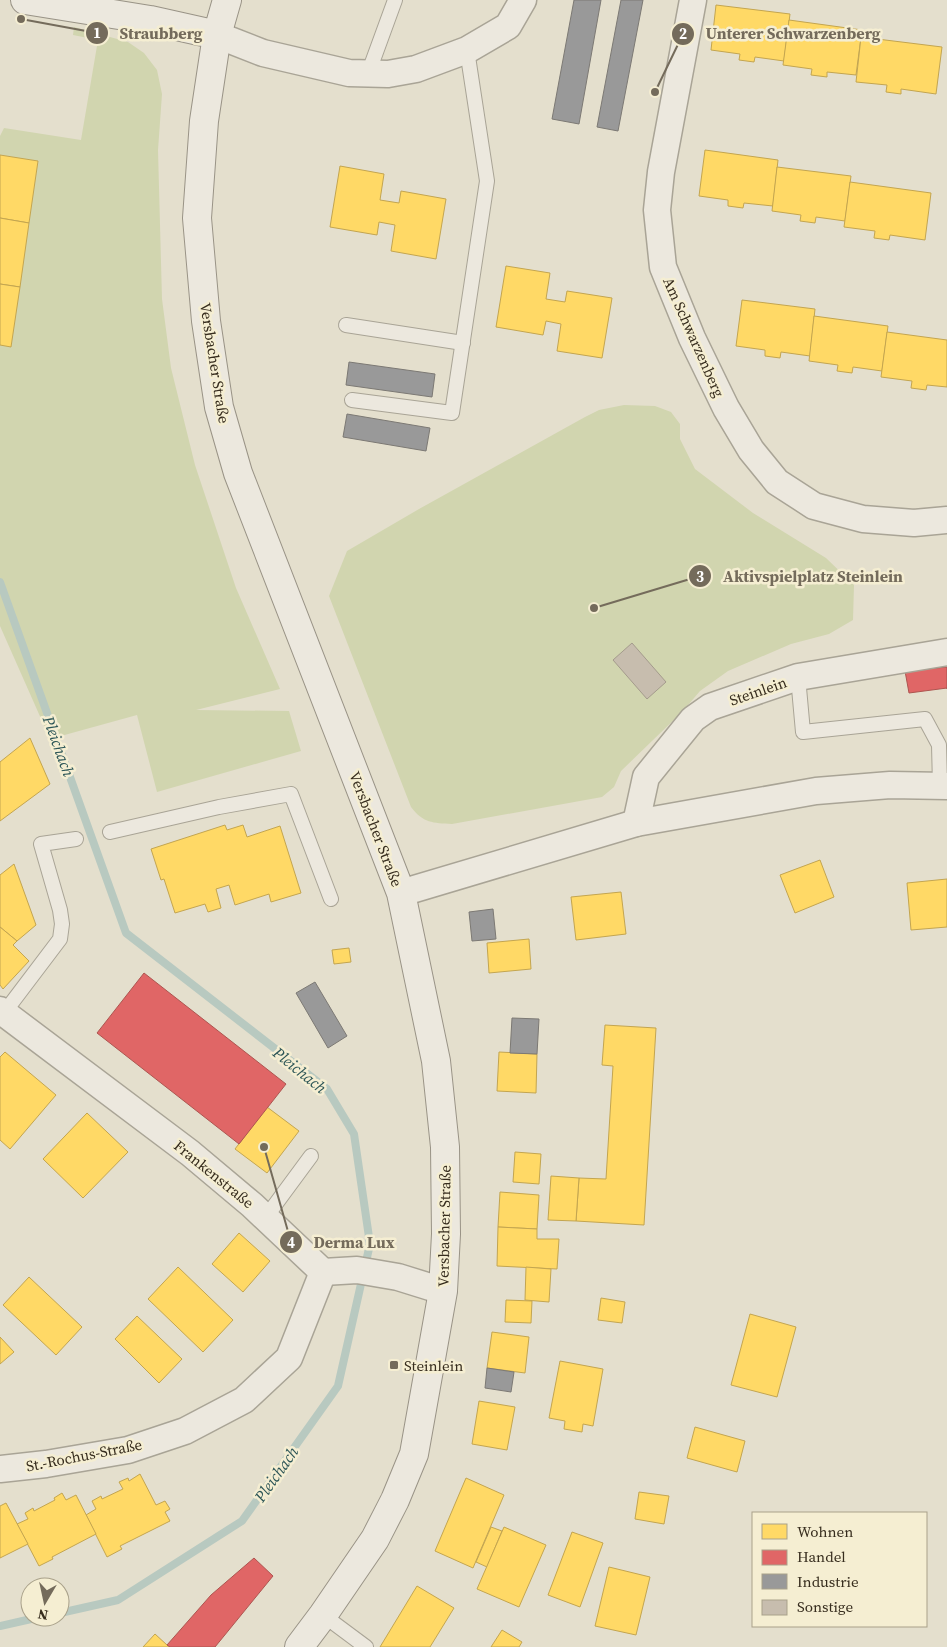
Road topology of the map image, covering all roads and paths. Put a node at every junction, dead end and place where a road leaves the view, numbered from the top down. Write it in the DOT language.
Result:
graph roads {
  1 [pos="25,0"];
  2 [pos="227,0"];
  3 [pos="395,0"];
  4 [pos="523,0"];
  5 [pos="693,0"];
  6 [pos="217,35"];
  7 [pos="467,50"];
  8 [pos="368,74"];
  9 [pos="346,325"];
  10 [pos="462,343"];
  11 [pos="352,400"];
  12 [pos="947,520"];
  13 [pos="947,652"];
  14 [pos="798,677"];
  15 [pos="943,786"];
  16 [pos="636,823"];
  17 [pos="110,832"];
  18 [pos="76,839"];
  19 [pos="401,892"];
  20 [pos="331,899"];
  21 [pos="2,1012"];
  22 [pos="311,1156"];
  23 [pos="266,1217"];
  24 [pos="324,1272"];
  25 [pos="443,1291"];
  26 [pos="0,1470"];
  27 [pos="323,1616"];
  28 [pos="299,1647"];
  29 [pos="366,1647"];
  1 -- 6 [label="main road"];
  2 -- 6 [label="main road, Versbacher Straße"];
  3 -- 8 [label="lane"];
  4 -- 7 [label="street"];
  5 -- 12 [label="street, Am Schwarzenberg"];
  6 -- 8 [label="street"];
  6 -- 19 [label="main road, Versbacher Straße"];
  7 -- 8 [label="street"];
  7 -- 10 [label="lane"];
  9 -- 10 [label="lane"];
  10 -- 11 [label="lane"];
  13 -- 14 [label="street, Steinlein"];
  14 -- 15 [label="lane"];
  14 -- 16 [label="street, Steinlein"];
  15 -- 16 [label="street"];
  16 -- 19 [label="street"];
  17 -- 20 [label="lane"];
  18 -- 21 [label="lane"];
  19 -- 25 [label="main road, Versbacher Straße"];
  21 -- 23 [label="street, Frankenstraße"];
  22 -- 23 [label="lane"];
  23 -- 24 [label="street, Frankenstraße"];
  24 -- 25 [label="street"];
  24 -- 26 [label="street, St.-Rochus-Straße"];
  25 -- 27 [label="main road, Versbacher Straße"];
  27 -- 28 [label="main road, Versbacher Straße"];
  27 -- 29 [label="lane"];
}
